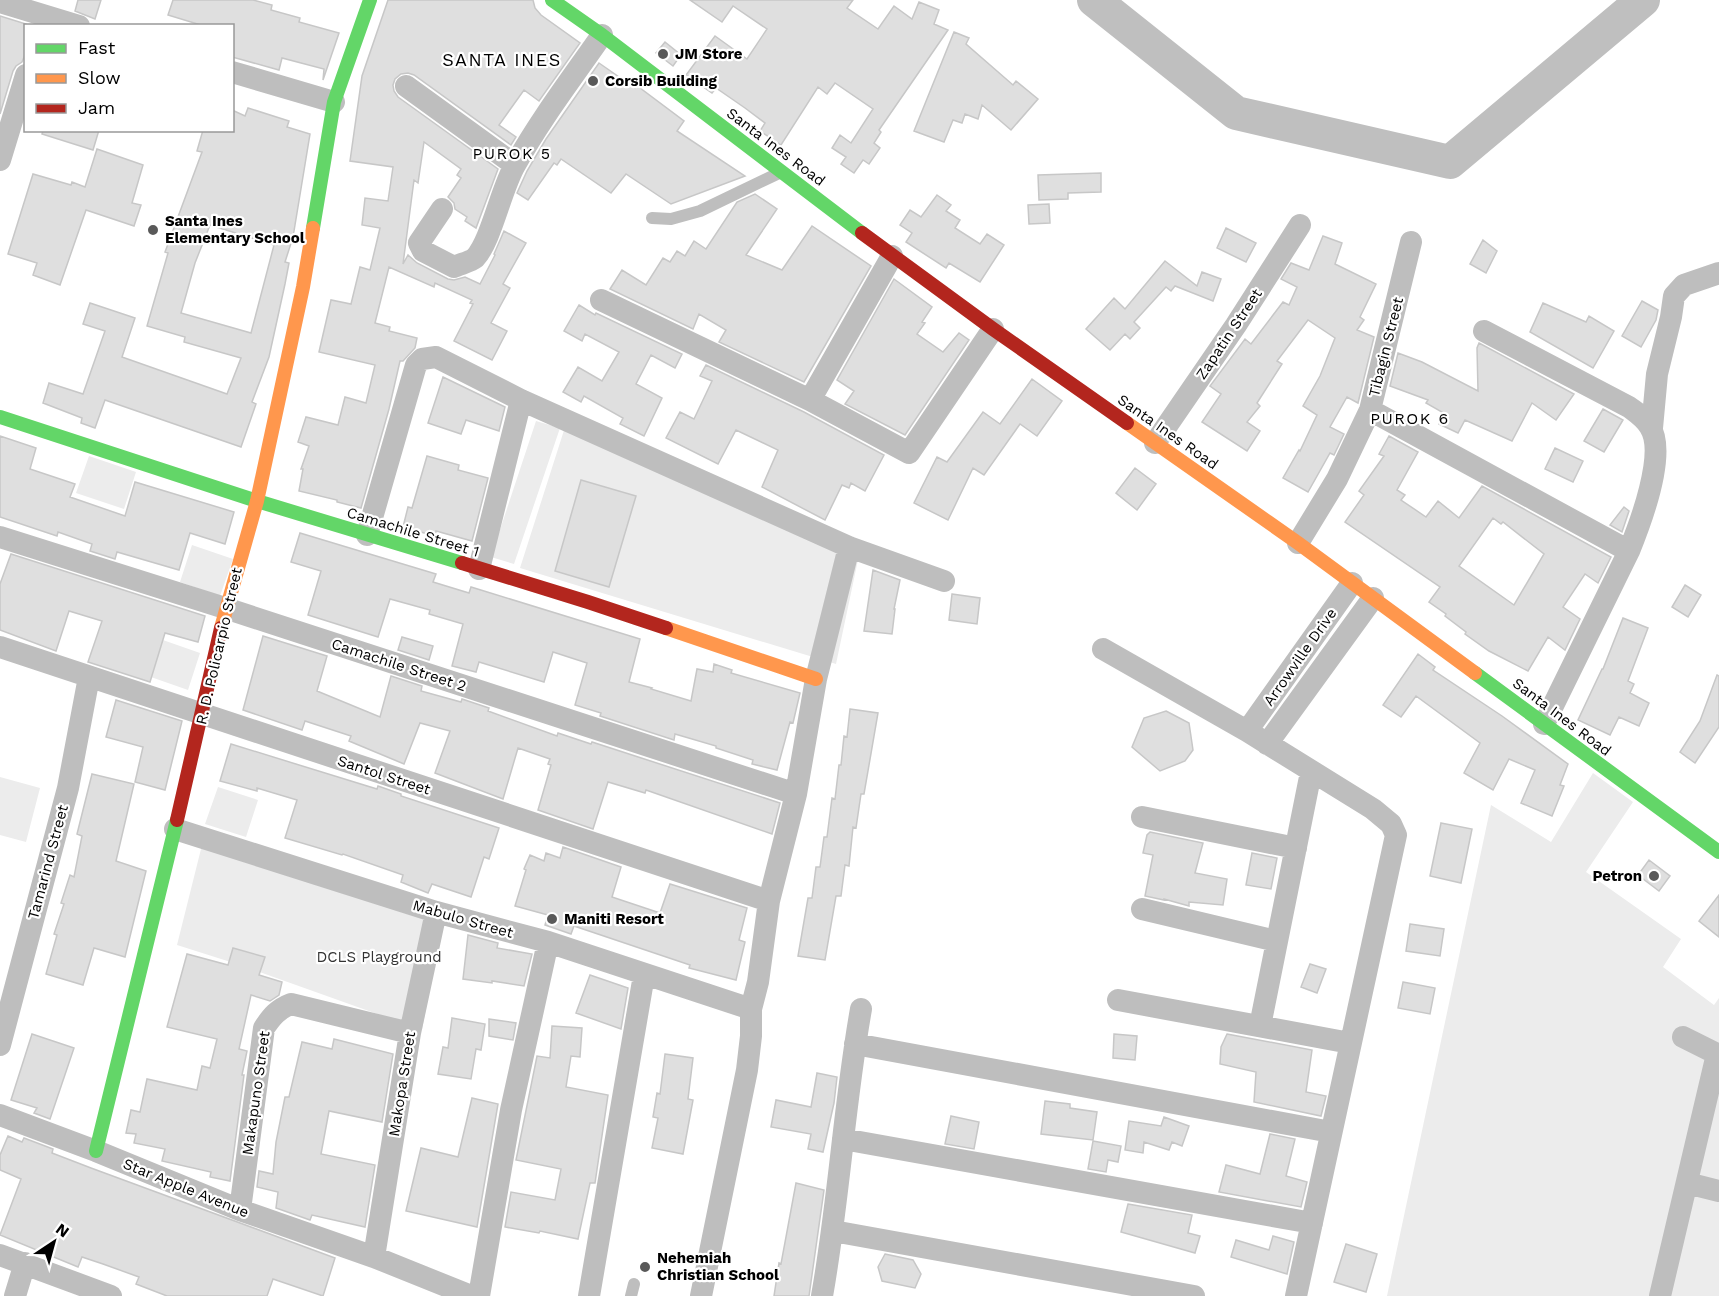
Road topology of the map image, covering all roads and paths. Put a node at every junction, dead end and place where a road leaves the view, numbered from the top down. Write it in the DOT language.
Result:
graph roads {
  1 [pos="370,0"];
  2 [pos="552,0"];
  3 [pos="0,2"];
  4 [pos="42,20"];
  5 [pos="67,24"];
  6 [pos="602,35"];
  7 [pos="234,73"];
  8 [pos="24,82"];
  9 [pos="406,86"];
  10 [pos="334,102"];
  11 [pos="0,160"];
  12 [pos="514,165"];
  13 [pos="780,172"];
  14 [pos="442,209"];
  15 [pos="652,218"];
  16 [pos="1300,225"];
  17 [pos="1411,242"];
  18 [pos="892,256"];
  19 [pos="1719,273"];
  20 [pos="601,300"];
  21 [pos="993,329"];
  22 [pos="1484,331"];
  23 [pos="520,400"];
  24 [pos="810,400"];
  25 [pos="1370,410"];
  26 [pos="0,417"];
  27 [pos="1652,428"];
  28 [pos="1155,443"];
  29 [pos="257,501"];
  30 [pos="367,535"];
  31 [pos="0,537"];
  32 [pos="1298,543"];
  33 [pos="849,547"];
  34 [pos="1629,551"];
  35 [pos="479,569"];
  36 [pos="944,581"];
  37 [pos="1352,582"];
  38 [pos="1373,598"];
  39 [pos="225,608"];
  40 [pos="1312,640"];
  41 [pos="0,647"];
  42 [pos="1103,649"];
  43 [pos="1333,654"];
  44 [pos="89,677"];
  45 [pos="816,679"];
  46 [pos="1281,684"];
  47 [pos="1301,697"];
  48 [pos="202,715"];
  49 [pos="1544,724"];
  50 [pos="1247,731"];
  51 [pos="1267,744"];
  52 [pos="1311,772"];
  53 [pos="796,794"];
  54 [pos="1142,817"];
  55 [pos="175,829"];
  56 [pos="1296,848"];
  57 [pos="1719,852"];
  58 [pos="769,901"];
  59 [pos="1142,909"];
  60 [pos="436,912"];
  61 [pos="1276,941"];
  62 [pos="548,942"];
  63 [pos="644,975"];
  64 [pos="1118,1000"];
  65 [pos="751,1009"];
  66 [pos="861,1009"];
  67 [pos="1260,1026"];
  68 [pos="410,1033"];
  69 [pos="1683,1037"];
  70 [pos="1350,1043"];
  71 [pos="855,1044"];
  72 [pos="0,1045"];
  73 [pos="1718,1054"];
  74 [pos="0,1115"];
  75 [pos="1331,1132"];
  76 [pos="843,1138"];
  77 [pos="96,1151"];
  78 [pos="1687,1183"];
  79 [pos="1719,1191"];
  80 [pos="240,1210"];
  81 [pos="1312,1223"];
  82 [pos="833,1231"];
  83 [pos="0,1255"];
  84 [pos="374,1257"];
  85 [pos="25,1263"];
  86 [pos="15,1296"];
  87 [pos="111,1296"];
  88 [pos="471,1296"];
  89 [pos="479,1296"];
  90 [pos="589,1296"];
  91 [pos="701,1296"];
  92 [pos="822,1296"];
  93 [pos="1194,1296"];
  94 [pos="1296,1296"];
  95 [pos="1660,1296"];
  1 -- 10 [label="street, R. D. Policarpio Street"];
  2 -- 6 [label="street, Santa Ines Road"];
  3 -- 4 [label="street"];
  4 -- 5 [label="street"];
  6 -- 12 [label="street"];
  6 -- 13 [label="street, Santa Ines Road"];
  7 -- 10 [label="street"];
  8 -- 11 [label="street"];
  9 -- 12 [label="street"];
  10 -- 29 [label="street, R. D. Policarpio Street"];
  12 -- 14 [label="street"];
  13 -- 15 [label="lane"];
  13 -- 18 [label="street, Santa Ines Road"];
  16 -- 28 [label="street, Zapatin Street"];
  17 -- 25 [label="street, Tibagin Street"];
  18 -- 21 [label="street, Santa Ines Road"];
  18 -- 24 [label="street"];
  19 -- 27 [label="street"];
  20 -- 24 [label="street"];
  21 -- 24 [label="street"];
  21 -- 28 [label="street, Santa Ines Road"];
  22 -- 27 [label="street"];
  23 -- 30 [label="street"];
  23 -- 33 [label="street"];
  23 -- 35 [label="street"];
  25 -- 32 [label="street, Tibagin Street"];
  25 -- 34 [label="street"];
  26 -- 29 [label="street, Camachile Street 1"];
  27 -- 34 [label="street"];
  28 -- 32 [label="street, Santa Ines Road"];
  29 -- 30 [label="street, Camachile Street 1"];
  29 -- 39 [label="street, R. D. Policarpio Street"];
  30 -- 35 [label="street, Camachile Street 1"];
  31 -- 39 [label="street, Camachile Street 2"];
  32 -- 37 [label="street, Santa Ines Road"];
  33 -- 36 [label="street"];
  33 -- 45 [label="street"];
  34 -- 49 [label="street"];
  35 -- 45 [label="street, Camachile Street 1"];
  37 -- 38 [label="street, Santa Ines Road"];
  37 -- 40 [label="street, Arrowville Drive"];
  38 -- 43 [label="street, Arrowville Drive"];
  38 -- 49 [label="street, Santa Ines Road"];
  39 -- 48 [label="street, R. D. Policarpio Street"];
  39 -- 53 [label="street, Camachile Street 2"];
  40 -- 43 [label="street"];
  40 -- 46 [label="street, Arrowville Drive"];
  41 -- 44 [label="street, Santol Street"];
  42 -- 50 [label="street"];
  43 -- 47 [label="street, Arrowville Drive"];
  44 -- 48 [label="street, Santol Street"];
  44 -- 72 [label="street, Tamarind Street"];
  45 -- 53 [label="street"];
  46 -- 47 [label="street"];
  46 -- 50 [label="street, Arrowville Drive"];
  47 -- 51 [label="street, Arrowville Drive"];
  48 -- 55 [label="street, R. D. Policarpio Street"];
  48 -- 58 [label="street, Santol Street"];
  49 -- 57 [label="street, Santa Ines Road"];
  50 -- 51 [label="street"];
  51 -- 52 [label="street"];
  52 -- 56 [label="street"];
  52 -- 70 [label="street"];
  53 -- 58 [label="street"];
  54 -- 56 [label="street"];
  55 -- 60 [label="street, Mabulo Street"];
  55 -- 77 [label="street, R. D. Policarpio Street"];
  56 -- 61 [label="street"];
  58 -- 65 [label="street"];
  59 -- 61 [label="street"];
  60 -- 62 [label="street, Mabulo Street"];
  60 -- 68 [label="street, Makopa Street"];
  61 -- 67 [label="street"];
  62 -- 63 [label="street, Mabulo Street"];
  62 -- 89 [label="street"];
  63 -- 65 [label="street, Mabulo Street"];
  63 -- 90 [label="street"];
  64 -- 67 [label="street"];
  65 -- 91 [label="street"];
  66 -- 71 [label="street"];
  67 -- 70 [label="street"];
  68 -- 80 [label="street, Makapuno Street"];
  68 -- 84 [label="street, Makopa Street"];
  69 -- 73 [label="street"];
  70 -- 75 [label="street"];
  71 -- 75 [label="street"];
  71 -- 76 [label="street"];
  73 -- 78 [label="street"];
  74 -- 77 [label="street, Star Apple Avenue"];
  75 -- 81 [label="street"];
  76 -- 81 [label="street"];
  76 -- 82 [label="street"];
  77 -- 80 [label="street, Star Apple Avenue"];
  78 -- 79 [label="street"];
  78 -- 95 [label="street"];
  80 -- 84 [label="street, Star Apple Avenue"];
  81 -- 94 [label="street"];
  82 -- 92 [label="street"];
  82 -- 93 [label="street"];
  83 -- 85 [label="street"];
  84 -- 88 [label="street, Star Apple Avenue"];
  85 -- 86 [label="street"];
  85 -- 87 [label="street"];
}
